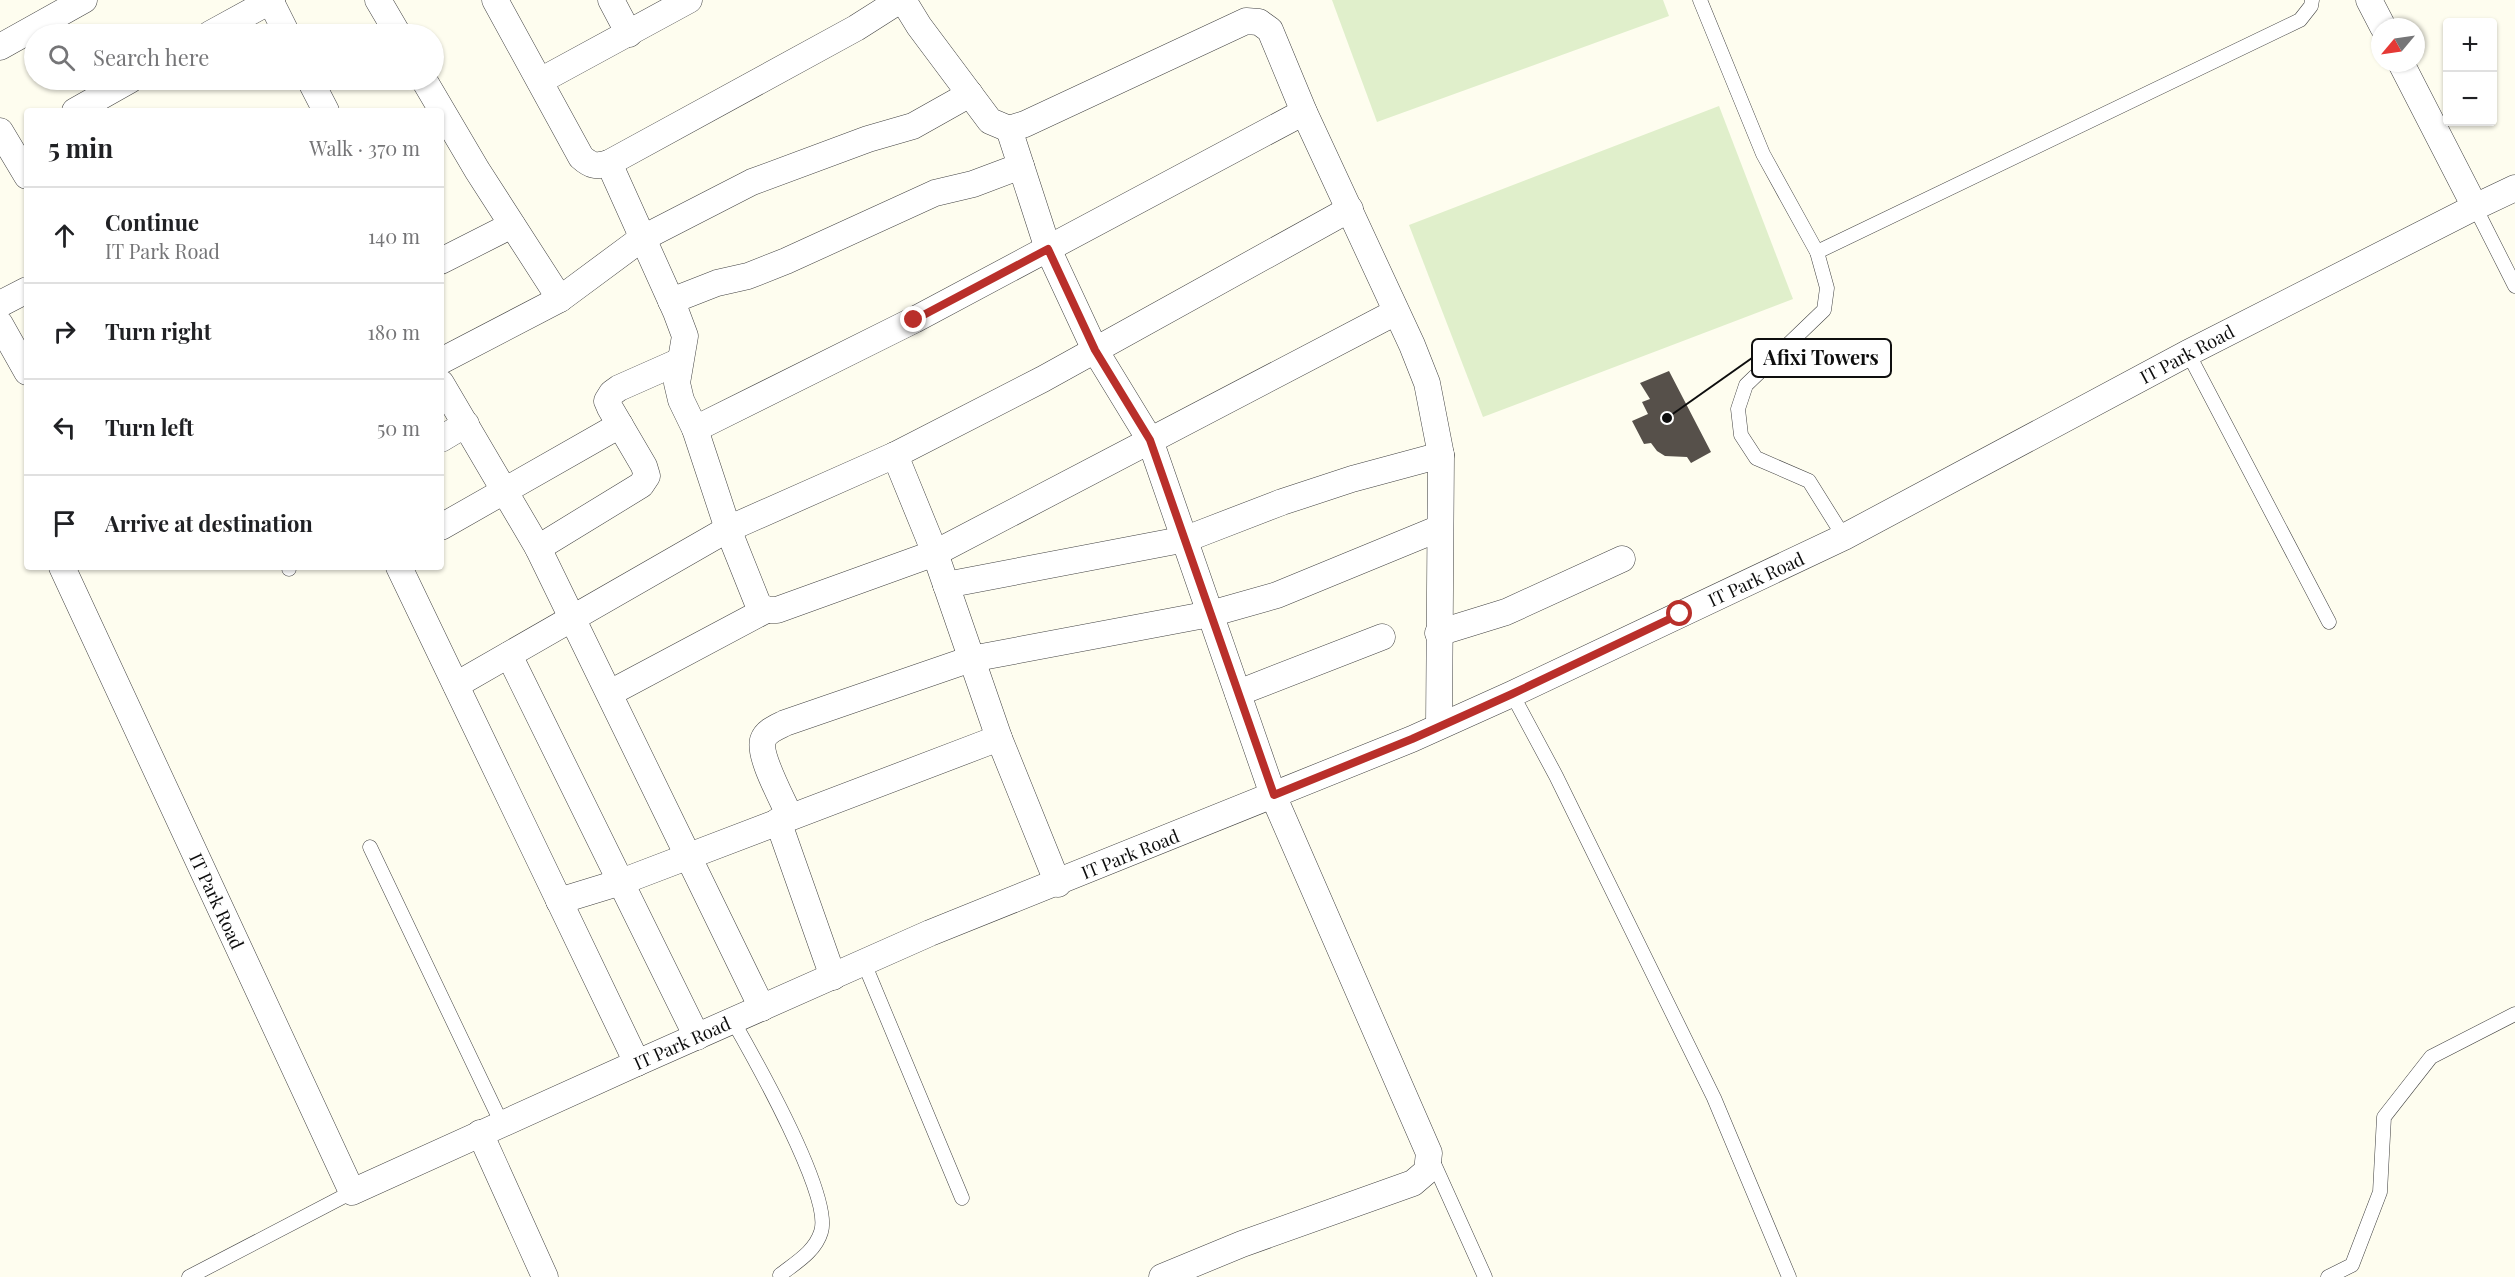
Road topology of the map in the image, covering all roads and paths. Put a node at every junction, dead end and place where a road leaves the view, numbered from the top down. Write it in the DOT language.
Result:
graph roads {
  1 [pos="84,0"];
  2 [pos="271,0"];
  3 [pos="378,0"];
  4 [pos="495,0"];
  5 [pos="611,0"];
  6 [pos="689,0"];
  7 [pos="902,0"];
  8 [pos="1700,0"];
  9 [pos="2312,0"];
  10 [pos="2369,0"];
  11 [pos="2378,18"];
  12 [pos="41,24"];
  13 [pos="228,24"];
  14 [pos="282,24"];
  15 [pos="392,24"];
  16 [pos="24,34"];
  17 [pos="629,34"];
  18 [pos="0,47"];
  19 [pos="2407,72"];
  20 [pos="540,81"];
  21 [pos="121,90"];
  22 [pos="315,90"];
  23 [pos="428,90"];
  24 [pos="970,94"];
  25 [pos="111,102"];
  26 [pos="87,108"];
  27 [pos="324,108"];
  28 [pos="436,108"];
  29 [pos="1305,112"];
  30 [pos="1009,129"];
  31 [pos="448,138"];
  32 [pos="13,139"];
  33 [pos="609,163"];
  34 [pos="1021,166"];
  35 [pos="24,168"];
  36 [pos="2515,188"];
  37 [pos="2475,207"];
  38 [pos="1350,209"];
  39 [pos="512,225"];
  40 [pos="641,239"];
  41 [pos="1048,249"];
  42 [pos="1817,252"];
  43 [pos="444,259"];
  44 [pos="2515,286"];
  45 [pos="24,292"];
  46 [pos="560,299"];
  47 [pos="671,301"];
  48 [pos="0,304"];
  49 [pos="1396,312"];
  50 [pos="0,324"];
  51 [pos="1095,350"];
  52 [pos="2187,353"];
  53 [pos="444,359"];
  54 [pos="680,361"];
  55 [pos="24,367"];
  56 [pos="444,388"];
  57 [pos="466,424"];
  58 [pos="620,425"];
  59 [pos="695,429"];
  60 [pos="444,438"];
  61 [pos="1150,440"];
  62 [pos="895,454"];
  63 [pos="1441,454"];
  64 [pos="504,491"];
  65 [pos="444,525"];
  66 [pos="1440,528"];
  67 [pos="728,529"];
  68 [pos="1844,537"];
  69 [pos="1186,539"];
  70 [pos="538,548"];
  71 [pos="935,553"];
  72 [pos="1622,559"];
  73 [pos="63,570"];
  74 [pos="400,570"];
  75 [pos="946,585"];
  76 [pos="766,610"];
  77 [pos="1210,614"];
  78 [pos="573,618"];
  79 [pos="2329,622"];
  80 [pos="1438,633"];
  81 [pos="1382,637"];
  82 [pos="509,655"];
  83 [pos="971,659"];
  84 [pos="456,685"];
  85 [pos="610,693"];
  86 [pos="1238,693"];
  87 [pos="1512,694"];
  88 [pos="1439,726"];
  89 [pos="999,738"];
  90 [pos="1274,795"];
  91 [pos="784,819"];
  92 [pos="370,848"];
  93 [pos="689,856"];
  94 [pos="621,882"];
  95 [pos="1058,884"];
  96 [pos="560,901"];
  97 [pos="864,963"];
  98 [pos="832,977"];
  99 [pos="762,1008"];
  100 [pos="2515,1014"];
  101 [pos="733,1021"];
  102 [pos="697,1036"];
  103 [pos="637,1063"];
  104 [pos="491,1128"];
  105 [pos="1429,1153"];
  106 [pos="352,1192"];
  107 [pos="962,1198"];
  108 [pos="780,1275"];
  109 [pos="189,1277"];
  110 [pos="544,1277"];
  111 [pos="1162,1277"];
  112 [pos="1485,1277"];
  113 [pos="1789,1277"];
  114 [pos="2328,1277"];
  1 -- 12 [label="street"];
  2 -- 13 [label="street"];
  2 -- 14 [label="street"];
  3 -- 15 [label="street"];
  4 -- 20 [label="street"];
  5 -- 17 [label="street"];
  6 -- 17 [label="street"];
  7 -- 24 [label="street"];
  7 -- 33 [label="street"];
  8 -- 42 [label="lane"];
  9 -- 42 [label="lane"];
  10 -- 11 [label="street"];
  16 -- 18 [label="street"];
  17 -- 20 [label="street"];
  19 -- 37 [label="street"];
  20 -- 33 [label="street"];
  21 -- 25 [label="street"];
  22 -- 27 [label="street"];
  23 -- 28 [label="street"];
  24 -- 30 [label="street"];
  24 -- 40 [label="street"];
  25 -- 26 [label="street"];
  29 -- 30 [label="street"];
  29 -- 38 [label="street"];
  29 -- 41 [label="street"];
  30 -- 34 [label="street"];
  31 -- 39 [label="street"];
  32 -- 35 [label="street"];
  33 -- 40 [label="street"];
  34 -- 41 [label="street"];
  34 -- 47 [label="street"];
  36 -- 37 [label="street, IT Park Road"];
  37 -- 44 [label="lane"];
  37 -- 52 [label="street, IT Park Road"];
  38 -- 49 [label="street"];
  38 -- 51 [label="street"];
  39 -- 43 [label="street"];
  39 -- 46 [label="street"];
  40 -- 46 [label="street"];
  40 -- 47 [label="street"];
  41 -- 51 [label="street"];
  41 -- 59 [label="street"];
  42 -- 68 [label="lane"];
  45 -- 48 [label="street"];
  46 -- 53 [label="street"];
  47 -- 54 [label="street"];
  49 -- 61 [label="street"];
  49 -- 63 [label="street"];
  50 -- 55 [label="street"];
  51 -- 61 [label="street"];
  51 -- 62 [label="street"];
  52 -- 68 [label="street, IT Park Road"];
  52 -- 79 [label="lane"];
  54 -- 58 [label="street"];
  54 -- 59 [label="street"];
  56 -- 57 [label="street"];
  57 -- 60 [label="street"];
  57 -- 64 [label="street"];
  58 -- 64 [label="street"];
  58 -- 70 [label="street"];
  59 -- 67 [label="street"];
  61 -- 69 [label="street"];
  61 -- 71 [label="street"];
  62 -- 67 [label="street"];
  62 -- 71 [label="street"];
  63 -- 66 [label="street"];
  63 -- 69 [label="street"];
  64 -- 65 [label="street"];
  64 -- 70 [label="street"];
  66 -- 77 [label="street"];
  66 -- 80 [label="street"];
  67 -- 76 [label="street"];
  67 -- 78 [label="street"];
  68 -- 87 [label="street, IT Park Road"];
  69 -- 75 [label="street"];
  69 -- 77 [label="street"];
  70 -- 78 [label="street"];
  71 -- 75 [label="street"];
  71 -- 76 [label="street"];
  72 -- 80 [label="street"];
  73 -- 106 [label="street, IT Park Road"];
  74 -- 84 [label="street"];
  75 -- 83 [label="street"];
  76 -- 85 [label="street"];
  77 -- 83 [label="street"];
  77 -- 86 [label="street"];
  78 -- 82 [label="street"];
  78 -- 85 [label="street"];
  80 -- 88 [label="street"];
  81 -- 86 [label="street"];
  82 -- 84 [label="street"];
  82 -- 94 [label="street"];
  83 -- 89 [label="street"];
  83 -- 91 [label="street"];
  84 -- 96 [label="street"];
  85 -- 93 [label="street"];
  86 -- 90 [label="street"];
  87 -- 88 [label="street, IT Park Road"];
  87 -- 113 [label="lane"];
  88 -- 90 [label="street, IT Park Road"];
  89 -- 91 [label="street"];
  89 -- 95 [label="street"];
  90 -- 95 [label="street, IT Park Road"];
  90 -- 105 [label="street"];
  91 -- 93 [label="street"];
  91 -- 98 [label="street"];
  92 -- 104 [label="lane"];
  93 -- 94 [label="street"];
  93 -- 99 [label="street"];
  94 -- 96 [label="street"];
  94 -- 102 [label="street"];
  95 -- 97 [label="street, IT Park Road"];
  96 -- 103 [label="street"];
  97 -- 98 [label="street, IT Park Road"];
  97 -- 107 [label="lane"];
  98 -- 99 [label="street, IT Park Road"];
  99 -- 101 [label="street, IT Park Road"];
  100 -- 114 [label="lane"];
  101 -- 102 [label="street, IT Park Road"];
  101 -- 108 [label="lane"];
  102 -- 103 [label="street, IT Park Road"];
  103 -- 104 [label="street, IT Park Road"];
  104 -- 106 [label="street, IT Park Road"];
  104 -- 110 [label="street"];
  105 -- 111 [label="street"];
  105 -- 112 [label="lane"];
  106 -- 109 [label="lane"];
}
